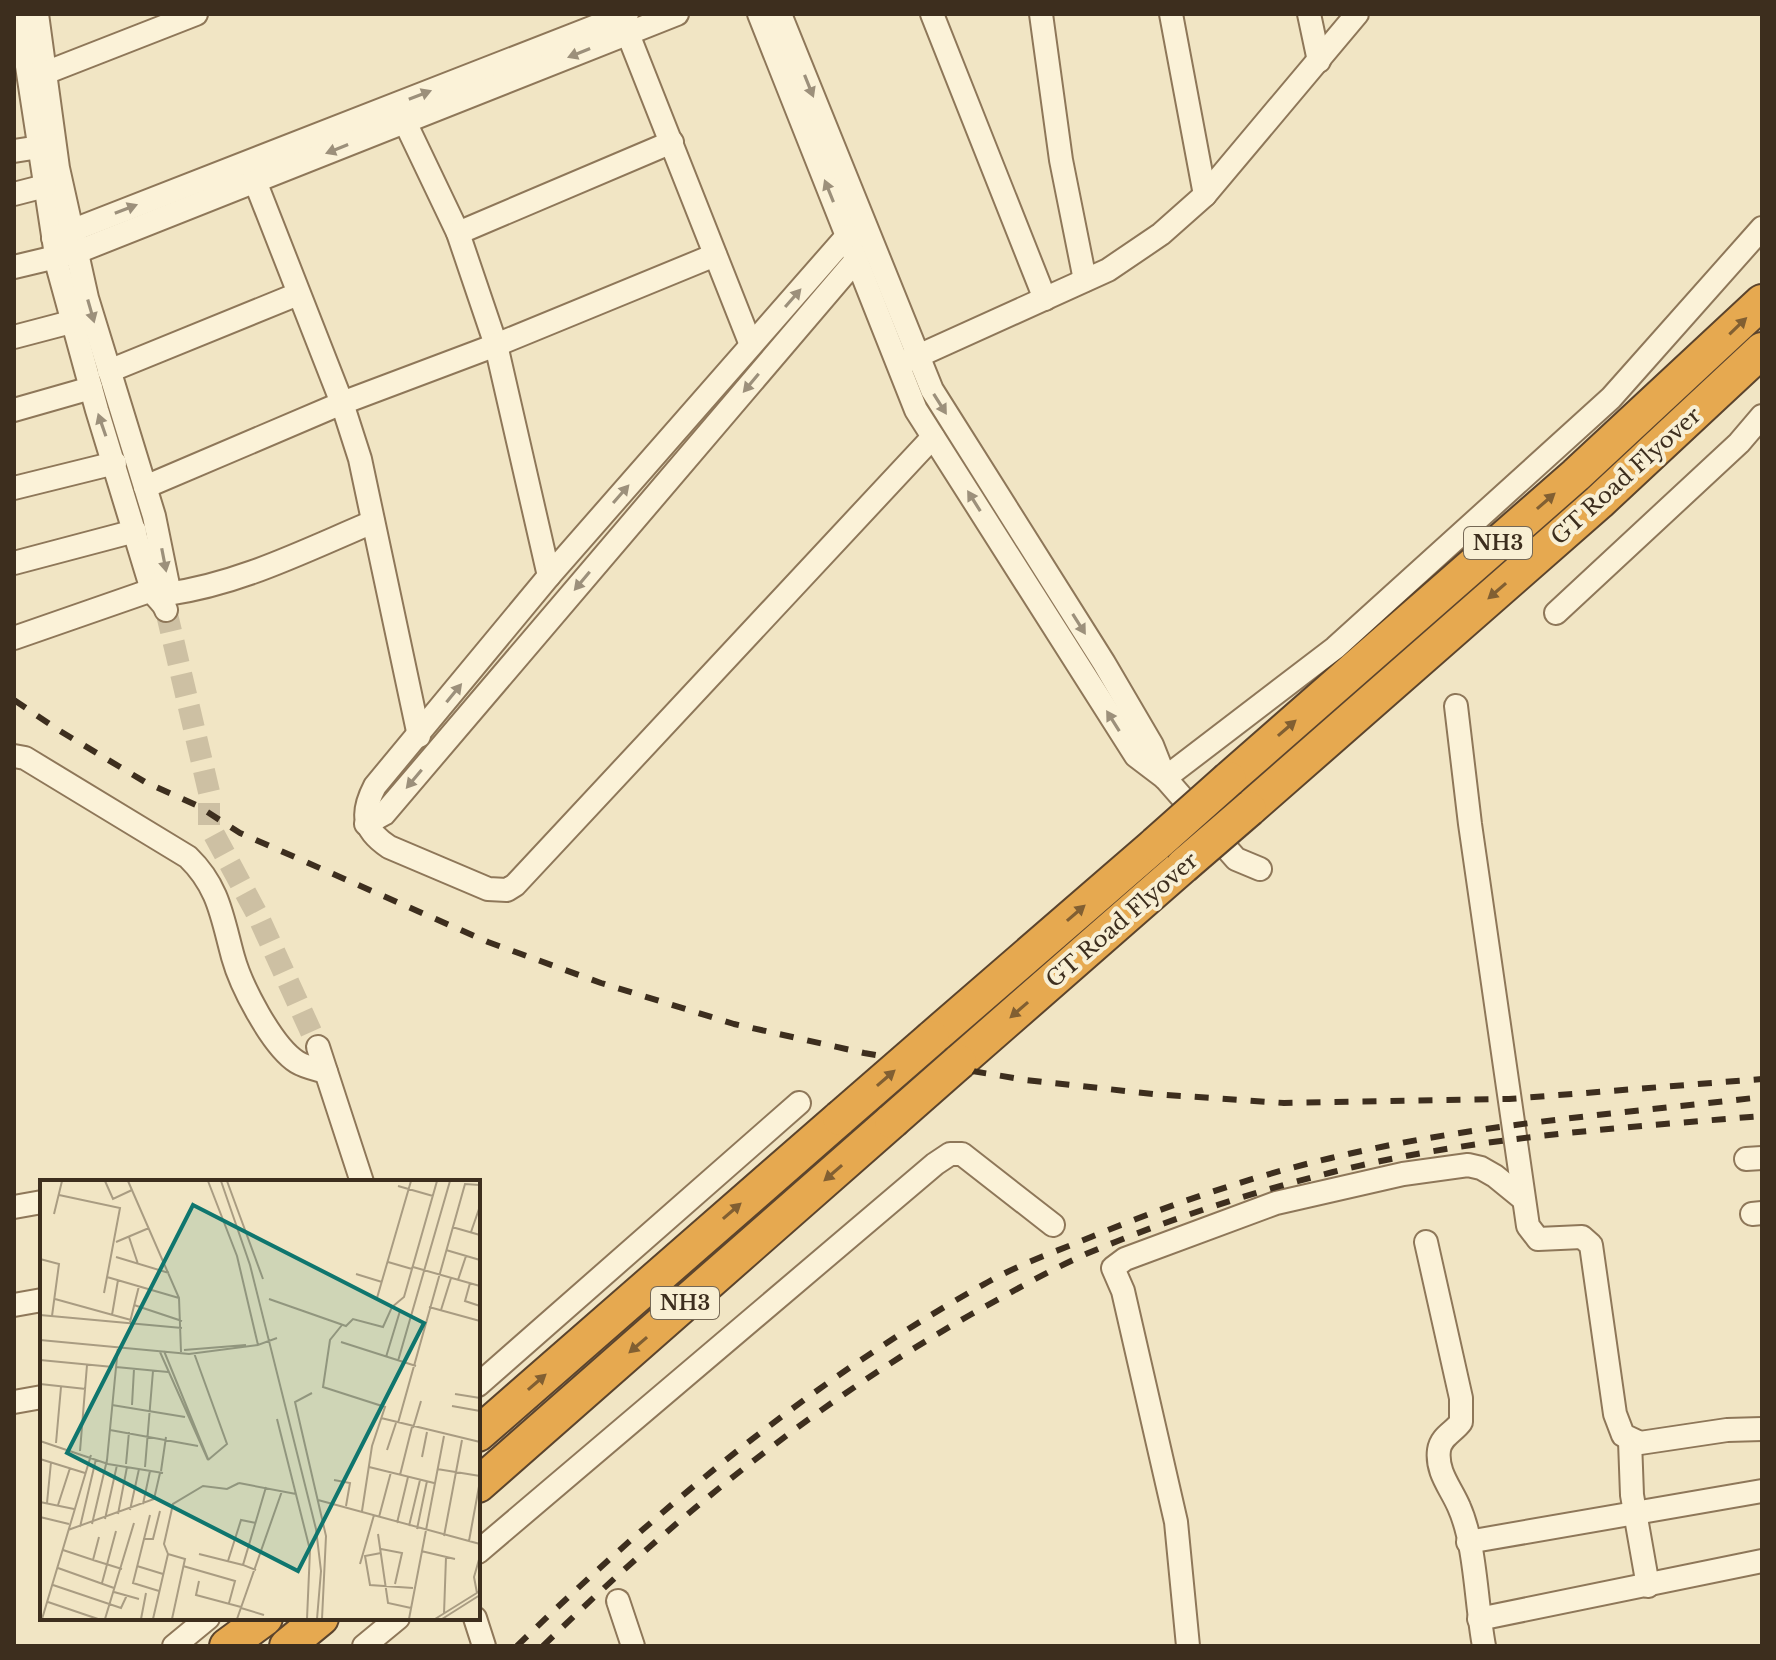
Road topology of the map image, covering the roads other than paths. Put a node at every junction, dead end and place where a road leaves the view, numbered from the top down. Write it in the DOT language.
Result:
graph roads {
  1 [pos="19,14"];
  2 [pos="37,14"];
  3 [pos="196,14"];
  4 [pos="677,14"];
  5 [pos="759,14"];
  6 [pos="780,14"];
  7 [pos="932,14"];
  8 [pos="941,14"];
  9 [pos="1041,14"];
  10 [pos="1171,14"];
  11 [pos="1309,14"];
  12 [pos="1357,14"];
  13 [pos="624,20"];
  14 [pos="944,42"];
  15 [pos="1319,61"];
  16 [pos="45,73"];
  17 [pos="405,122"];
  18 [pos="672,142"];
  19 [pos="47,145"];
  20 [pos="14,151"];
  21 [pos="255,181"];
  22 [pos="45,186"];
  23 [pos="14,194"];
  24 [pos="1205,195"];
  25 [pos="1762,228"];
  26 [pos="458,233"];
  27 [pos="847,236"];
  28 [pos="65,244"];
  29 [pos="715,255"];
  30 [pos="856,260"];
  31 [pos="14,267"];
  32 [pos="1085,280"];
  33 [pos="298,294"];
  34 [pos="1045,299"];
  35 [pos="1762,302"];
  36 [pos="71,322"];
  37 [pos="14,337"];
  38 [pos="496,345"];
  39 [pos="751,345"];
  40 [pos="1762,350"];
  41 [pos="908,361"];
  42 [pos="109,371"];
  43 [pos="91,388"];
  44 [pos="342,403"];
  45 [pos="14,410"];
  46 [pos="1762,416"];
  47 [pos="933,437"];
  48 [pos="115,463"];
  49 [pos="145,487"];
  50 [pos="14,488"];
  51 [pos="373,522"];
  52 [pos="135,531"];
  53 [pos="14,563"];
  54 [pos="549,576"];
  55 [pos="162,599"];
  56 [pos="1556,613"];
  57 [pos="14,638"];
  58 [pos="1456,706"];
  59 [pos="419,736"];
  60 [pos="14,756"];
  61 [pos="1165,778"];
  62 [pos="366,824"];
  63 [pos="1260,869"];
  64 [pos="318,1047"];
  65 [pos="326,1072"];
  66 [pos="799,1103"];
  67 [pos="361,1180"];
  68 [pos="1522,1198"];
  69 [pos="40,1202"];
  70 [pos="14,1207"];
  71 [pos="1053,1225"];
  72 [pos="1426,1242"];
  73 [pos="40,1300"];
  74 [pos="14,1305"];
  75 [pos="480,1383"];
  76 [pos="40,1397"];
  77 [pos="14,1402"];
  78 [pos="1762,1429"];
  79 [pos="480,1432"];
  80 [pos="1630,1441"];
  81 [pos="480,1483"];
  82 [pos="1762,1491"];
  83 [pos="1635,1513"];
  84 [pos="1468,1542"];
  85 [pos="480,1550"];
  86 [pos="1762,1561"];
  87 [pos="1648,1586"];
  88 [pos="618,1601"];
  89 [pos="1479,1619"];
  90 [pos="206,1620"];
  91 [pos="262,1620"];
  92 [pos="319,1620"];
  93 [pos="396,1620"];
  94 [pos="476,1620"];
  95 [pos="174,1646"];
  96 [pos="227,1646"];
  97 [pos="287,1646"];
  98 [pos="364,1646"];
  99 [pos="484,1646"];
  100 [pos="633,1646"];
  101 [pos="1188,1646"];
  102 [pos="1484,1646"];
  1 -- 19 [label="street"];
  2 -- 16 [label="street"];
  3 -- 16 [label="street"];
  4 -- 13 [label="street"];
  27 -- 5 [label="street, one-way"];
  6 -- 41 [label="street, one-way"];
  7 -- 14 [label="street"];
  8 -- 14 [label="street"];
  9 -- 32 [label="street"];
  10 -- 24 [label="street"];
  11 -- 15 [label="street"];
  12 -- 15 [label="street"];
  13 -- 17 [label="street, one-way"];
  13 -- 18 [label="street"];
  28 -- 13 [label="street, one-way"];
  14 -- 34 [label="street"];
  15 -- 24 [label="street"];
  16 -- 19 [label="street"];
  17 -- 21 [label="street, one-way"];
  17 -- 26 [label="street"];
  18 -- 26 [label="street"];
  18 -- 29 [label="street"];
  19 -- 20 [label="street"];
  19 -- 22 [label="street"];
  19 -- 28 [label="street"];
  21 -- 28 [label="street"];
  21 -- 33 [label="street"];
  22 -- 23 [label="street"];
  22 -- 28 [label="street"];
  24 -- 32 [label="street"];
  25 -- 61 [label="street"];
  26 -- 38 [label="street"];
  27 -- 30 [label="street"];
  39 -- 27 [label="street, one-way"];
  28 -- 31 [label="street"];
  28 -- 36 [label="street"];
  28 -- 42 [label="street, one-way"];
  29 -- 38 [label="street"];
  29 -- 39 [label="street"];
  30 -- 41 [label="street"];
  30 -- 62 [label="street, one-way"];
  32 -- 34 [label="street"];
  33 -- 42 [label="street"];
  33 -- 44 [label="street"];
  34 -- 41 [label="street"];
  79 -- 35 [label="highway, GT Road Flyover / NH3, one-way, bridge"];
  36 -- 37 [label="street"];
  36 -- 43 [label="street"];
  38 -- 44 [label="street"];
  38 -- 54 [label="street"];
  54 -- 39 [label="street, one-way"];
  40 -- 81 [label="highway, GT Road Flyover / NH3, one-way, bridge"];
  41 -- 47 [label="street"];
  41 -- 61 [label="street, one-way"];
  42 -- 49 [label="street"];
  43 -- 45 [label="street"];
  48 -- 43 [label="street, one-way"];
  44 -- 49 [label="street"];
  44 -- 51 [label="street"];
  46 -- 56 [label="street"];
  61 -- 47 [label="street, one-way"];
  47 -- 62 [label="street"];
  48 -- 50 [label="street"];
  48 -- 52 [label="street"];
  49 -- 55 [label="street, one-way"];
  51 -- 55 [label="street"];
  51 -- 59 [label="street"];
  52 -- 53 [label="street"];
  52 -- 55 [label="street"];
  59 -- 54 [label="street, one-way"];
  55 -- 57 [label="street"];
  58 -- 68 [label="street"];
  59 -- 62 [label="street"];
  60 -- 65 [label="street"];
  61 -- 63 [label="street"];
  64 -- 65 [label="street"];
  65 -- 67 [label="street"];
  66 -- 75 [label="street"];
  68 -- 80 [label="street"];
  68 -- 101 [label="street"];
  69 -- 70 [label="street"];
  71 -- 85 [label="street"];
  72 -- 84 [label="street"];
  73 -- 74 [label="street"];
  76 -- 77 [label="street"];
  78 -- 80 [label="street"];
  80 -- 83 [label="street"];
  82 -- 83 [label="street"];
  83 -- 84 [label="street"];
  83 -- 87 [label="street"];
  84 -- 89 [label="street"];
  86 -- 87 [label="street"];
  87 -- 89 [label="street"];
  88 -- 100 [label="street"];
  89 -- 102 [label="street"];
  90 -- 95 [label="street"];
  91 -- 96 [label="highway"];
  92 -- 97 [label="highway"];
  93 -- 98 [label="street"];
  94 -- 99 [label="street"];
}
